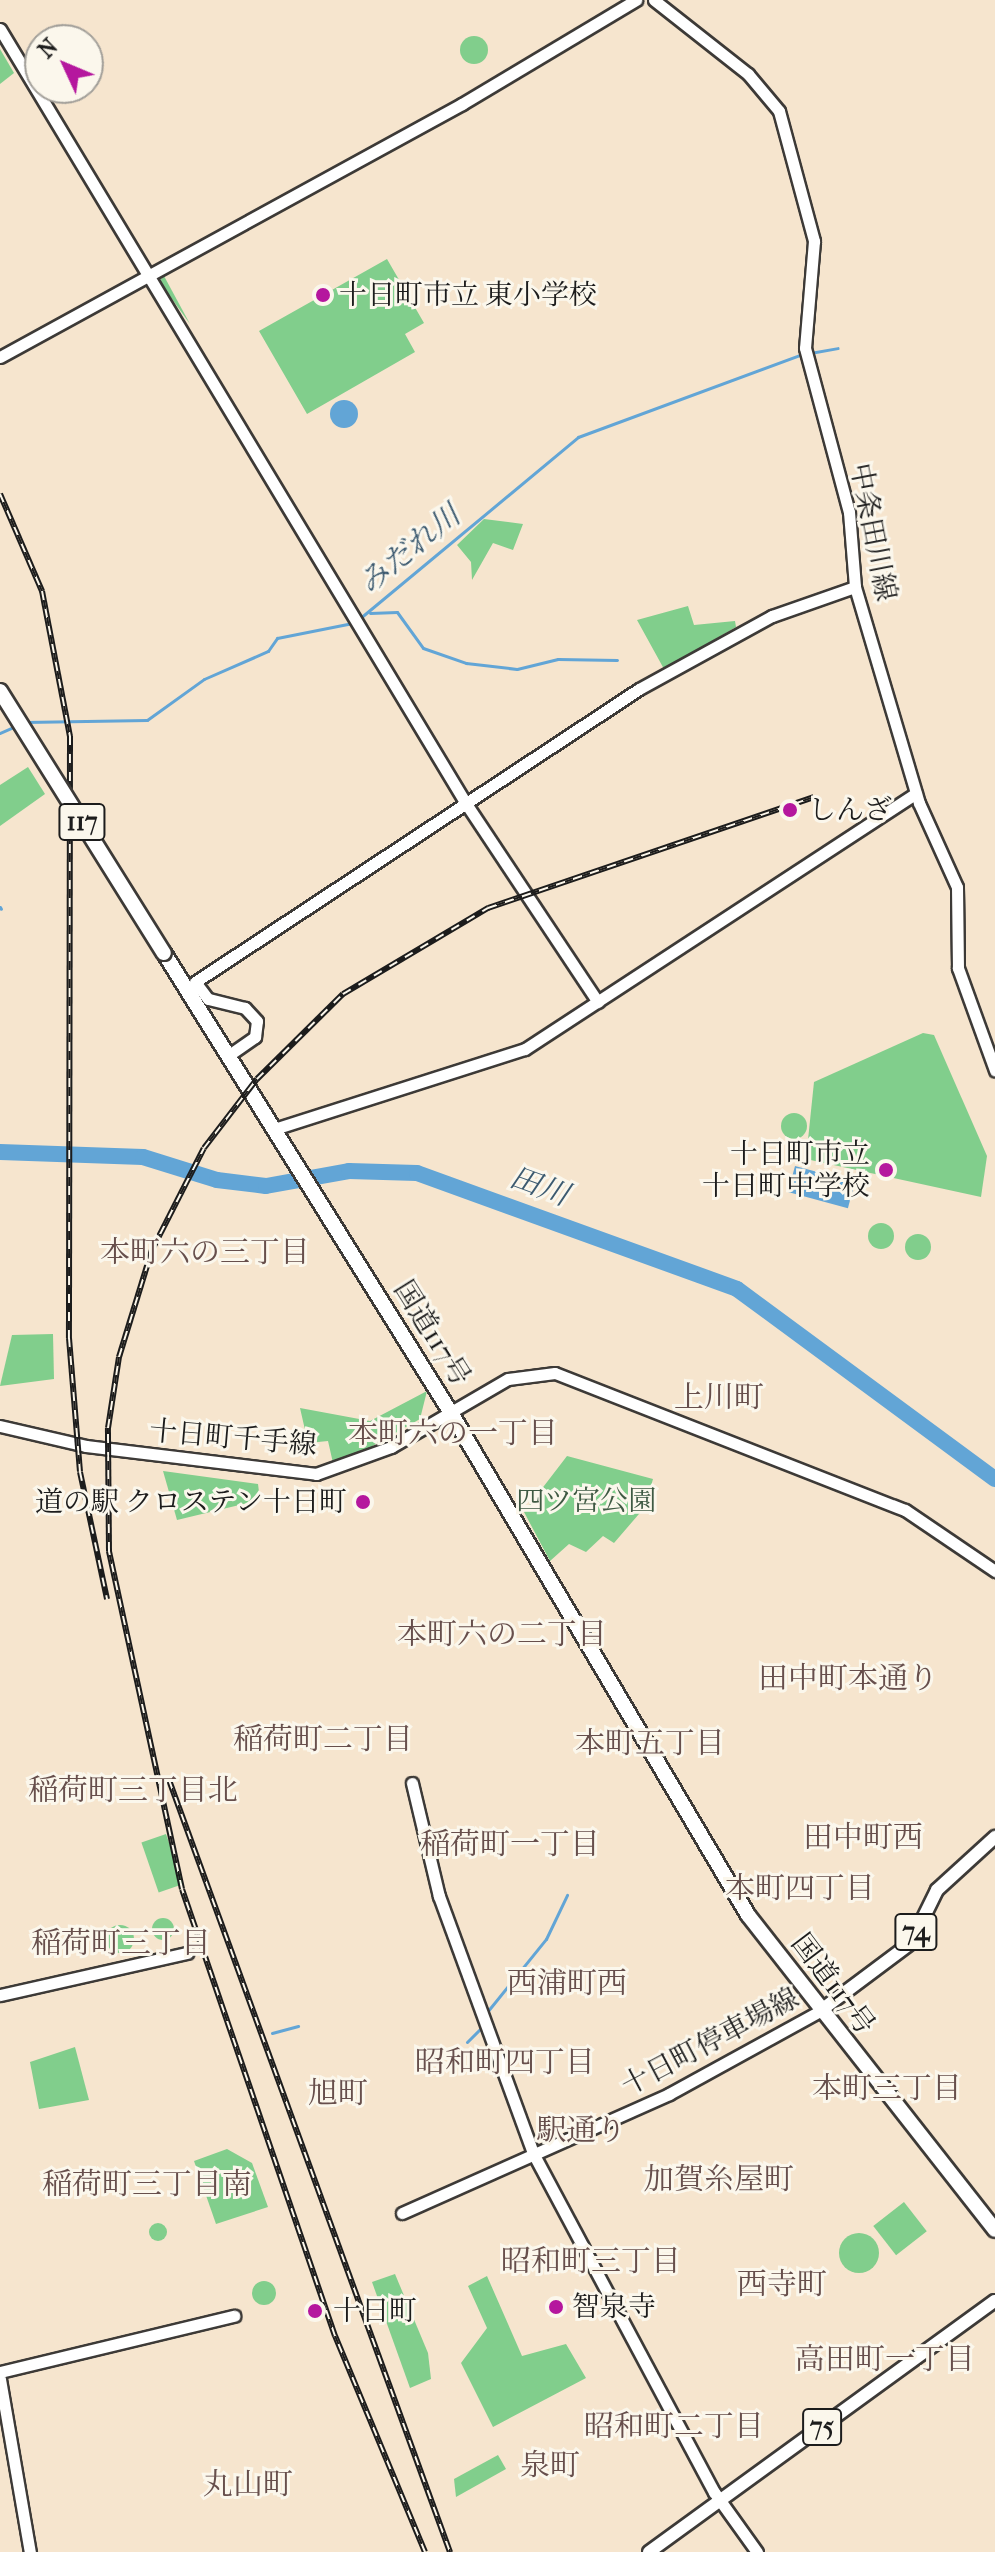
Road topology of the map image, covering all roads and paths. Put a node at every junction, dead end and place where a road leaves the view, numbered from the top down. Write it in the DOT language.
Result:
graph roads {
  1 [pos="636,0"];
  2 [pos="654,0"];
  3 [pos="0,29"];
  4 [pos="147,277"];
  5 [pos="0,357"];
  6 [pos="855,587"];
  7 [pos="0,691"];
  8 [pos="916,793"];
  9 [pos="465,802"];
  10 [pos="598,1002"];
  11 [pos="229,1055"];
  12 [pos="995,1070"];
  13 [pos="274,1129"];
  14 [pos="451,1413"];
  15 [pos="0,1426"];
  16 [pos="995,1571"];
  17 [pos="412,1783"];
  18 [pos="995,1837"];
  19 [pos="187,1953"];
  20 [pos="0,1995"];
  21 [pos="820,2011"];
  22 [pos="534,2155"];
  23 [pos="402,2213"];
  24 [pos="995,2230"];
  25 [pos="995,2301"];
  26 [pos="234,2316"];
  27 [pos="0,2372"];
  28 [pos="0,2379"];
  29 [pos="719,2502"];
  30 [pos="30,2552"];
  31 [pos="649,2552"];
  32 [pos="757,2552"];
  1 -- 4 [label="street"];
  2 -- 6 [label="street, 中条田川線"];
  3 -- 4 [label="street"];
  4 -- 5 [label="street"];
  4 -- 9 [label="street"];
  6 -- 8 [label="street, 中条田川線"];
  6 -- 9 [label="street"];
  7 -- 11 [label="highway, 国道117号 / 117, bridge"];
  8 -- 10 [label="street"];
  8 -- 12 [label="street, 中条田川線"];
  9 -- 10 [label="street"];
  9 -- 11 [label="street"];
  10 -- 13 [label="street"];
  11 -- 13 [label="highway, 国道117号 / 117"];
  13 -- 14 [label="highway, 国道117号 / 117"];
  14 -- 15 [label="street, 十日町千手線"];
  14 -- 16 [label="street, 十日町千手線"];
  14 -- 21 [label="highway, 国道117号 / 117"];
  17 -- 22 [label="street"];
  18 -- 21 [label="main road, 74"];
  19 -- 20 [label="street"];
  21 -- 22 [label="street, 十日町停車場線"];
  21 -- 24 [label="highway, 国道117号 / 117"];
  22 -- 23 [label="street, 十日町停車場線"];
  22 -- 29 [label="street"];
  25 -- 29 [label="main road, 75"];
  26 -- 27 [label="street"];
  28 -- 30 [label="street"];
  29 -- 31 [label="main road, 75"];
  29 -- 32 [label="street"];
}
